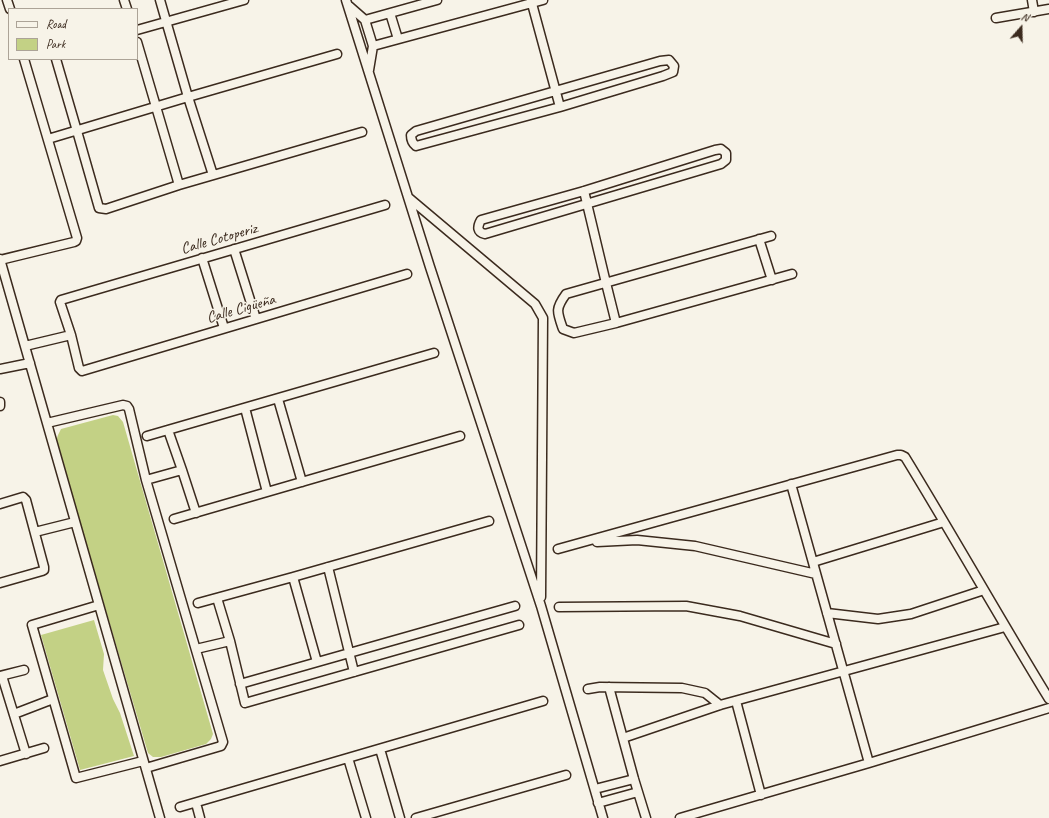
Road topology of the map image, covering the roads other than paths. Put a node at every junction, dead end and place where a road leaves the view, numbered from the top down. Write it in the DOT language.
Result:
graph roads {
  1 [pos="160,0"];
  2 [pos="244,0"];
  3 [pos="437,0"];
  4 [pos="543,0"];
  5 [pos="1032,0"];
  6 [pos="347,2"];
  7 [pos="531,2"];
  8 [pos="1049,9"];
  9 [pos="1034,12"];
  10 [pos="390,13"];
  11 [pos="996,18"];
  12 [pos="365,20"];
  13 [pos="166,22"];
  14 [pos="138,30"];
  15 [pos="398,39"];
  16 [pos="138,45"];
  17 [pos="373,46"];
  18 [pos="337,54"];
  19 [pos="24,60"];
  20 [pos="56,60"];
  21 [pos="369,72"];
  22 [pos="556,90"];
  23 [pos="188,97"];
  24 [pos="156,107"];
  25 [pos="560,107"];
  26 [pos="77,131"];
  27 [pos="362,132"];
  28 [pos="48,140"];
  29 [pos="213,175"];
  30 [pos="179,185"];
  31 [pos="584,191"];
  32 [pos="408,198"];
  33 [pos="587,204"];
  34 [pos="385,205"];
  35 [pos="770,236"];
  36 [pos="759,239"];
  37 [pos="234,249"];
  38 [pos="202,258"];
  39 [pos="0,260"];
  40 [pos="407,274"];
  41 [pos="792,274"];
  42 [pos="772,280"];
  43 [pos="606,283"];
  44 [pos="558,315"];
  45 [pos="543,318"];
  46 [pos="256,319"];
  47 [pos="616,323"];
  48 [pos="224,328"];
  49 [pos="71,335"];
  50 [pos="25,346"];
  51 [pos="434,353"];
  52 [pos="30,363"];
  53 [pos="0,369"];
  54 [pos="278,398"];
  55 [pos="0,402"];
  56 [pos="0,406"];
  57 [pos="245,408"];
  58 [pos="47,423"];
  59 [pos="168,430"];
  60 [pos="147,436"];
  61 [pos="460,436"];
  62 [pos="182,470"];
  63 [pos="146,480"];
  64 [pos="302,482"];
  65 [pos="791,484"];
  66 [pos="267,492"];
  67 [pos="0,504"];
  68 [pos="196,513"];
  69 [pos="174,519"];
  70 [pos="489,520"];
  71 [pos="75,522"];
  72 [pos="944,522"];
  73 [pos="35,532"];
  74 [pos="582,543"];
  75 [pos="558,550"];
  76 [pos="813,562"];
  77 [pos="328,567"];
  78 [pos="816,574"];
  79 [pos="293,577"];
  80 [pos="0,583"];
  81 [pos="984,590"];
  82 [pos="217,598"];
  83 [pos="198,603"];
  84 [pos="99,605"];
  85 [pos="515,606"];
  86 [pos="541,606"];
  87 [pos="559,607"];
  88 [pos="827,613"];
  89 [pos="519,625"];
  90 [pos="1005,627"];
  91 [pos="230,641"];
  92 [pos="836,644"];
  93 [pos="196,649"];
  94 [pos="350,653"];
  95 [pos="317,662"];
  96 [pos="24,670"];
  97 [pos="843,671"];
  98 [pos="354,672"];
  99 [pos="1,676"];
  100 [pos="240,684"];
  101 [pos="609,687"];
  102 [pos="588,689"];
  103 [pos="54,699"];
  104 [pos="1049,700"];
  105 [pos="543,701"];
  106 [pos="736,701"];
  107 [pos="720,705"];
  108 [pos="1049,708"];
  109 [pos="14,714"];
  110 [pos="623,738"];
  111 [pos="44,748"];
  112 [pos="380,749"];
  113 [pos="26,754"];
  114 [pos="348,758"];
  115 [pos="0,761"];
  116 [pos="869,763"];
  117 [pos="145,765"];
  118 [pos="566,775"];
  119 [pos="634,778"];
  120 [pos="595,789"];
  121 [pos="638,792"];
  122 [pos="761,795"];
  123 [pos="196,803"];
  124 [pos="598,803"];
  125 [pos="180,807"];
  126 [pos="160,818"];
  127 [pos="200,818"];
  128 [pos="366,818"];
  129 [pos="400,818"];
  130 [pos="416,818"];
  131 [pos="603,818"];
  132 [pos="646,818"];
  133 [pos="680,818"];
  1 -- 13 [label="street"];
  2 -- 13 [label="street"];
  3 -- 10 [label="street"];
  4 -- 7 [label="street"];
  5 -- 9 [label="street"];
  6 -- 12 [label="street"];
  6 -- 21 [label="street"];
  7 -- 15 [label="street"];
  7 -- 22 [label="street"];
  8 -- 9 [label="street"];
  9 -- 11 [label="street"];
  10 -- 12 [label="street"];
  10 -- 15 [label="street"];
  12 -- 17 [label="street"];
  13 -- 14 [label="street"];
  13 -- 23 [label="street"];
  15 -- 17 [label="street"];
  16 -- 24 [label="street"];
  17 -- 21 [label="street"];
  18 -- 23 [label="street"];
  19 -- 28 [label="street"];
  20 -- 26 [label="street"];
  21 -- 32 [label="street"];
  22 -- 25 [label="street"];
  22 -- 25 [label="street"];
  22 -- 25 [label="street"];
  23 -- 24 [label="street"];
  23 -- 29 [label="street"];
  24 -- 26 [label="street"];
  24 -- 30 [label="street"];
  26 -- 28 [label="street"];
  26 -- 30 [label="street"];
  27 -- 29 [label="street"];
  28 -- 39 [label="street"];
  29 -- 30 [label="street"];
  31 -- 33 [label="street"];
  31 -- 33 [label="street"];
  31 -- 33 [label="street"];
  32 -- 45 [label="street"];
  32 -- 86 [label="street"];
  33 -- 43 [label="street"];
  34 -- 37 [label="street, Calle Cotoperiz"];
  35 -- 36 [label="street"];
  36 -- 42 [label="street"];
  36 -- 43 [label="street"];
  37 -- 38 [label="street, Calle Cotoperiz"];
  37 -- 46 [label="street"];
  38 -- 48 [label="street"];
  38 -- 49 [label="street, Calle Cotoperiz"];
  39 -- 50 [label="street"];
  40 -- 46 [label="street, Calle Cigüeña"];
  41 -- 42 [label="street"];
  42 -- 47 [label="street"];
  43 -- 44 [label="street"];
  43 -- 47 [label="street"];
  44 -- 45 [label="street"];
  44 -- 47 [label="street"];
  45 -- 86 [label="street"];
  46 -- 48 [label="street, Calle Cigüeña"];
  48 -- 49 [label="street, Calle Cigüeña"];
  49 -- 50 [label="street"];
  50 -- 52 [label="street"];
  51 -- 54 [label="street"];
  52 -- 53 [label="street"];
  52 -- 58 [label="street"];
  54 -- 57 [label="street"];
  54 -- 64 [label="street"];
  55 -- 56 [label="street"];
  57 -- 59 [label="street"];
  57 -- 66 [label="street"];
  58 -- 63 [label="street"];
  58 -- 71 [label="street"];
  59 -- 60 [label="street"];
  59 -- 62 [label="street"];
  61 -- 64 [label="street"];
  62 -- 63 [label="street"];
  62 -- 68 [label="street"];
  63 -- 93 [label="street"];
  64 -- 66 [label="street"];
  65 -- 72 [label="street"];
  65 -- 74 [label="street"];
  65 -- 76 [label="street"];
  66 -- 68 [label="street"];
  67 -- 73 [label="street"];
  68 -- 69 [label="street"];
  70 -- 77 [label="street"];
  71 -- 73 [label="street"];
  71 -- 84 [label="street"];
  72 -- 76 [label="street"];
  72 -- 81 [label="street"];
  73 -- 80 [label="street"];
  74 -- 75 [label="street"];
  74 -- 78 [label="street"];
  76 -- 78 [label="street"];
  77 -- 79 [label="street"];
  77 -- 94 [label="street"];
  78 -- 88 [label="street"];
  79 -- 82 [label="street"];
  79 -- 95 [label="street"];
  81 -- 88 [label="street"];
  81 -- 90 [label="street"];
  82 -- 83 [label="street"];
  82 -- 91 [label="street"];
  84 -- 103 [label="street"];
  84 -- 117 [label="street"];
  85 -- 94 [label="street"];
  86 -- 120 [label="street"];
  87 -- 92 [label="street"];
  88 -- 92 [label="street"];
  89 -- 98 [label="street"];
  90 -- 97 [label="street"];
  90 -- 104 [label="street"];
  91 -- 93 [label="street"];
  91 -- 100 [label="street"];
  92 -- 97 [label="street"];
  93 -- 117 [label="street"];
  94 -- 95 [label="street"];
  94 -- 98 [label="street"];
  95 -- 100 [label="street"];
  96 -- 99 [label="street"];
  97 -- 106 [label="street"];
  97 -- 116 [label="street"];
  98 -- 100 [label="street"];
  99 -- 109 [label="street"];
  101 -- 102 [label="street"];
  101 -- 107 [label="street"];
  101 -- 110 [label="street"];
  103 -- 109 [label="street"];
  103 -- 117 [label="street"];
  105 -- 112 [label="street"];
  106 -- 107 [label="street"];
  106 -- 122 [label="street"];
  107 -- 110 [label="street"];
  108 -- 116 [label="street"];
  109 -- 113 [label="street"];
  110 -- 119 [label="street"];
  111 -- 113 [label="street"];
  112 -- 114 [label="street"];
  112 -- 129 [label="street"];
  113 -- 115 [label="street"];
  114 -- 123 [label="street"];
  114 -- 128 [label="street"];
  116 -- 122 [label="street"];
  117 -- 126 [label="street"];
  118 -- 130 [label="street"];
  119 -- 120 [label="street"];
  119 -- 121 [label="street"];
  120 -- 124 [label="street"];
  121 -- 124 [label="street"];
  121 -- 132 [label="street"];
  122 -- 133 [label="street"];
  123 -- 125 [label="street"];
  123 -- 127 [label="street"];
  124 -- 131 [label="street"];
}
